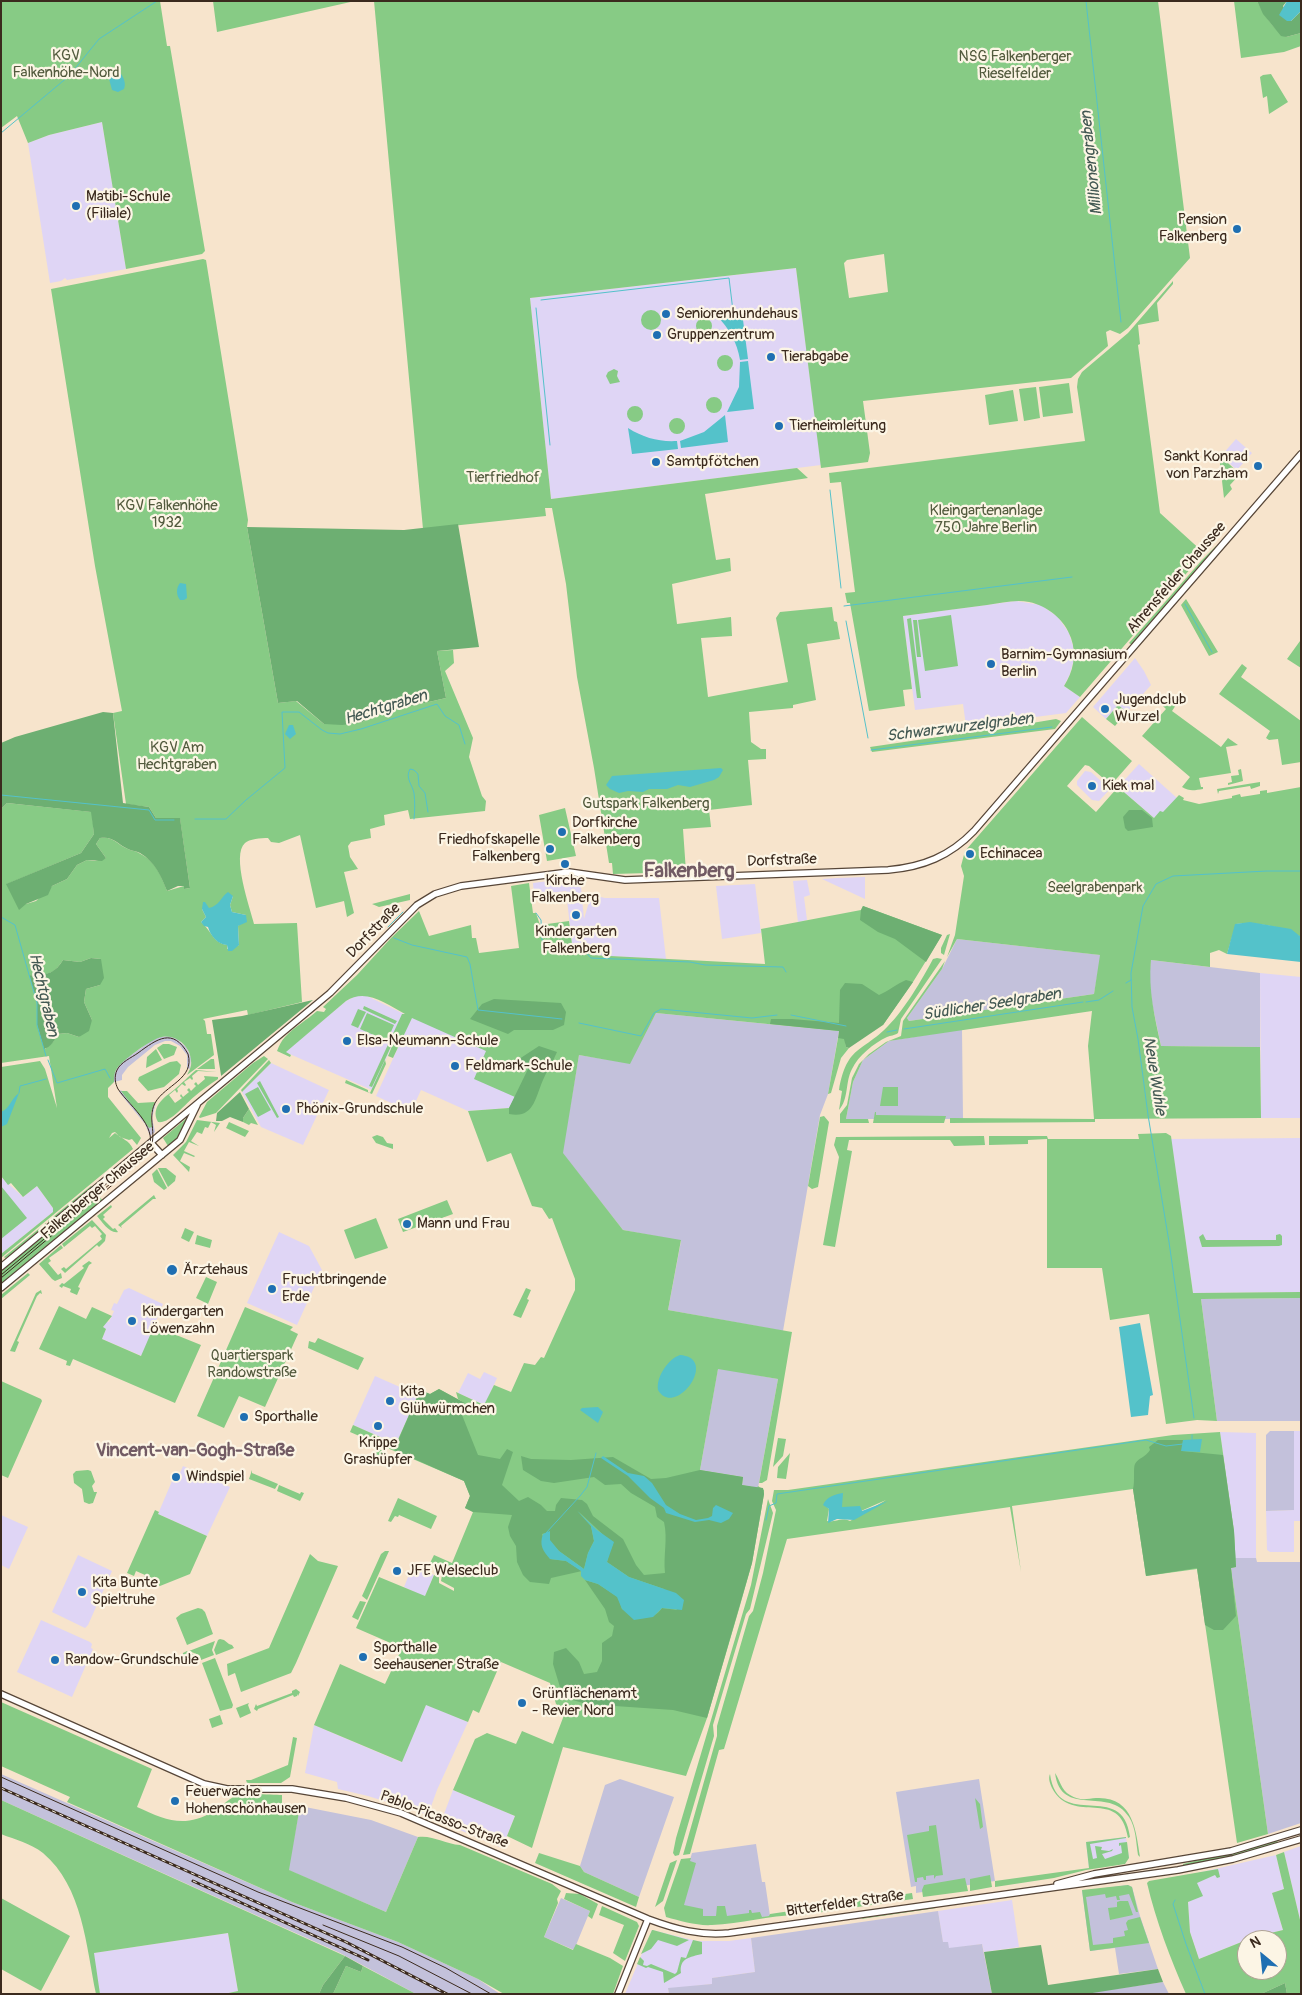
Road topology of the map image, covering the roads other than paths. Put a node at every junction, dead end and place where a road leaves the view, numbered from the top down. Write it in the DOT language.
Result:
graph roads {
  1 [pos="1301,454"];
  2 [pos="952,851"];
  3 [pos="324,998"];
  4 [pos="198,1103"];
  5 [pos="151,1142"];
  6 [pos="162,1155"];
  7 [pos="1,1266"];
  8 [pos="1,1288"];
  9 [pos="1,1694"];
  10 [pos="1301,1830"];
  11 [pos="1301,1839"];
  12 [pos="1047,1887"];
  13 [pos="648,1919"];
  14 [pos="618,1994"];
  1 -- 2 [label="main road, Ahrensfelder Chaussee"];
  2 -- 3 [label="main road, Dorfstraße"];
  3 -- 4 [label="main road, Falkenberger Chaussee"];
  4 -- 5 [label="main road, Falkenberger Chaussee"];
  4 -- 6 [label="main road, Falkenberger Chaussee"];
  5 -- 6 [label="main road"];
  5 -- 7 [label="main road, Falkenberger Chaussee"];
  6 -- 8 [label="main road, Falkenberger Chaussee"];
  9 -- 13 [label="main road, Pablo-Picasso-Straße"];
  10 -- 12 [label="main road, Bitterfelder Straße"];
  11 -- 12 [label="main road, Bitterfelder Straße"];
  12 -- 13 [label="main road, Bitterfelder Straße"];
  13 -- 14 [label="main road"];
}
